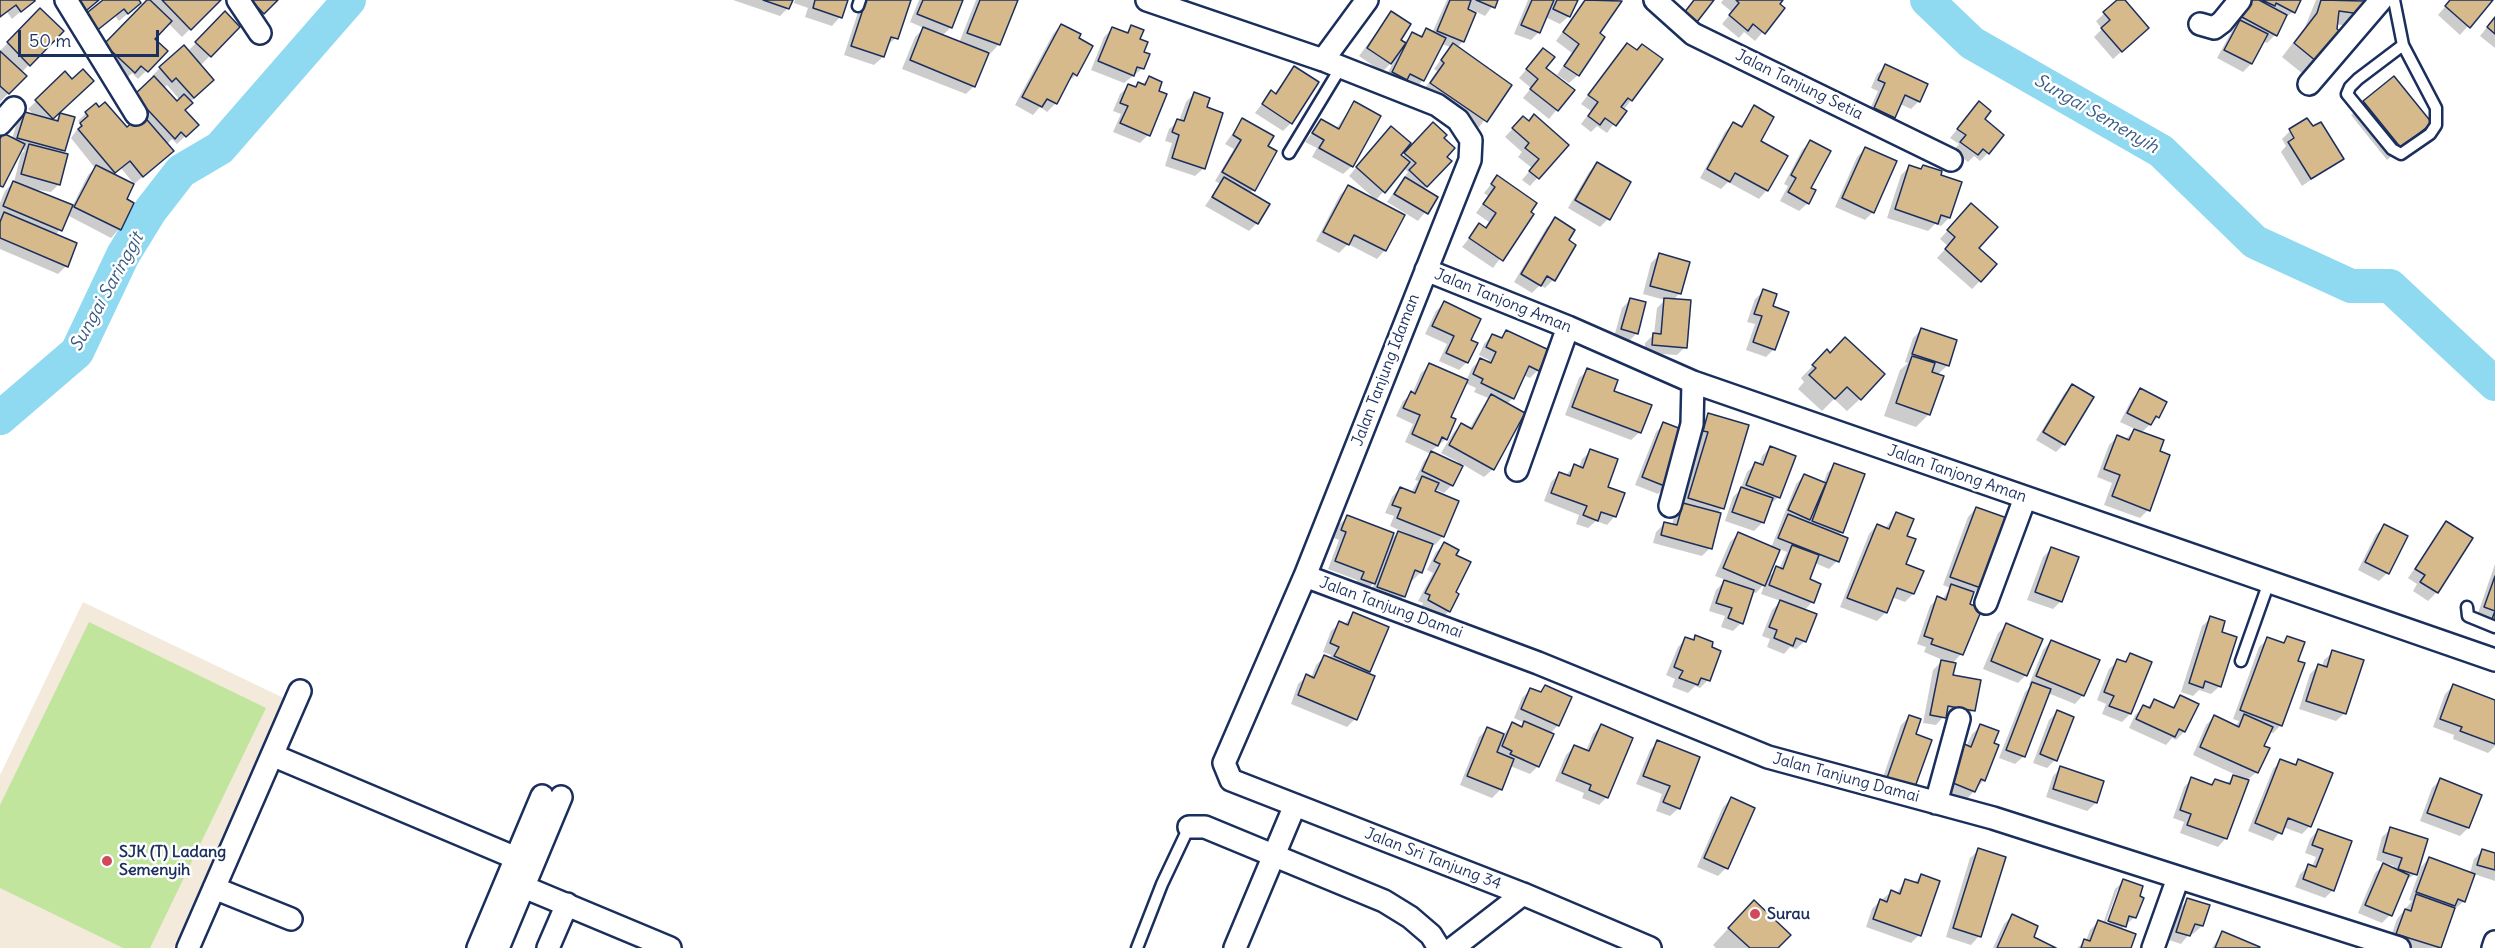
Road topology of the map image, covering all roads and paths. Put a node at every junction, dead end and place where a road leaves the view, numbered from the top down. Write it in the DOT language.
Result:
graph roads {
  1 [pos="66,0"];
  2 [pos="238,0"];
  3 [pos="1149,0"];
  4 [pos="1367,0"];
  5 [pos="1655,0"];
  6 [pos="2240,0"];
  7 [pos="2381,0"];
  8 [pos="2394,0"];
  9 [pos="2200,24"];
  10 [pos="260,33"];
  11 [pos="2403,45"];
  12 [pos="1332,63"];
  13 [pos="2309,84"];
  14 [pos="136,114"];
  15 [pos="1289,153"];
  16 [pos="1951,160"];
  17 [pos="1426,270"];
  18 [pos="1568,327"];
  19 [pos="1693,382"];
  20 [pos="1517,470"];
  21 [pos="2025,498"];
  22 [pos="1670,506"];
  23 [pos="1305,576"];
  24 [pos="2269,582"];
  25 [pos="1986,603"];
  26 [pos="2467,607"];
  27 [pos="2495,627"];
  28 [pos="2495,660"];
  29 [pos="2241,661"];
  30 [pos="300,691"];
  31 [pos="1959,719"];
  32 [pos="272,755"];
  33 [pos="1224,763"];
  34 [pos="1936,803"];
  35 [pos="1295,805"];
  36 [pos="1189,827"];
  37 [pos="1273,856"];
  38 [pos="516,858"];
  39 [pos="2178,878"];
  40 [pos="524,887"];
  41 [pos="214,888"];
  42 [pos="1523,894"];
  43 [pos="567,904"];
  44 [pos="291,919"];
  45 [pos="2495,942"];
  46 [pos="188,948"];
  47 [pos="478,948"];
  48 [pos="498,948"];
  49 [pos="548,948"];
  50 [pos="670,948"];
  51 [pos="1137,948"];
  52 [pos="1235,948"];
  53 [pos="1439,948"];
  54 [pos="1453,948"];
  55 [pos="1650,948"];
  56 [pos="2153,948"];
  57 [pos="2399,948"];
  58 [pos="2493,948"];
  1 -- 14 [label="street"];
  2 -- 10 [label="street"];
  3 -- 12 [label="street, Jalan Tanjung Idaman"];
  4 -- 12 [label="street"];
  5 -- 16 [label="street, Jalan Tanjung Setia"];
  6 -- 9 [label="street"];
  7 -- 13 [label="street"];
  8 -- 11 [label="lane"];
  11 -- 11 [label="lane"];
  12 -- 15 [label="lane"];
  12 -- 17 [label="street, Jalan Tanjung Idaman"];
  17 -- 18 [label="street, Jalan Tanjong Aman"];
  17 -- 23 [label="street, Jalan Tanjung Idaman"];
  18 -- 19 [label="street, Jalan Tanjong Aman"];
  18 -- 20 [label="street"];
  19 -- 21 [label="street, Jalan Tanjong Aman"];
  19 -- 22 [label="street"];
  21 -- 24 [label="street, Jalan Tanjong Aman"];
  21 -- 25 [label="street"];
  23 -- 33 [label="street, Jalan Tanjung Idaman"];
  23 -- 34 [label="street, Jalan Tanjung Damai"];
  24 -- 28 [label="street, Jalan Tanjong Aman"];
  24 -- 29 [label="lane"];
  26 -- 27 [label="lane"];
  30 -- 32 [label="street"];
  31 -- 34 [label="street"];
  32 -- 38 [label="street"];
  32 -- 41 [label="street"];
  33 -- 35 [label="street, Jalan Sri Tanjung 34"];
  34 -- 39 [label="street, Jalan Tanjung Damai"];
  35 -- 37 [label="street"];
  35 -- 42 [label="street, Jalan Sri Tanjung 34"];
  36 -- 37 [label="street"];
  36 -- 51 [label="lane"];
  37 -- 52 [label="street"];
  37 -- 53 [label="street"];
  38 -- 40 [label="street"];
  38 -- 47 [label="street"];
  39 -- 56 [label="street"];
  39 -- 57 [label="street, Jalan Tanjung Damai"];
  40 -- 43 [label="street"];
  40 -- 48 [label="street"];
  41 -- 44 [label="street"];
  41 -- 46 [label="street"];
  42 -- 54 [label="street"];
  42 -- 55 [label="street, Jalan Sri Tanjung 34"];
  43 -- 49 [label="street"];
  43 -- 50 [label="street"];
  45 -- 58 [label="street"];
}
